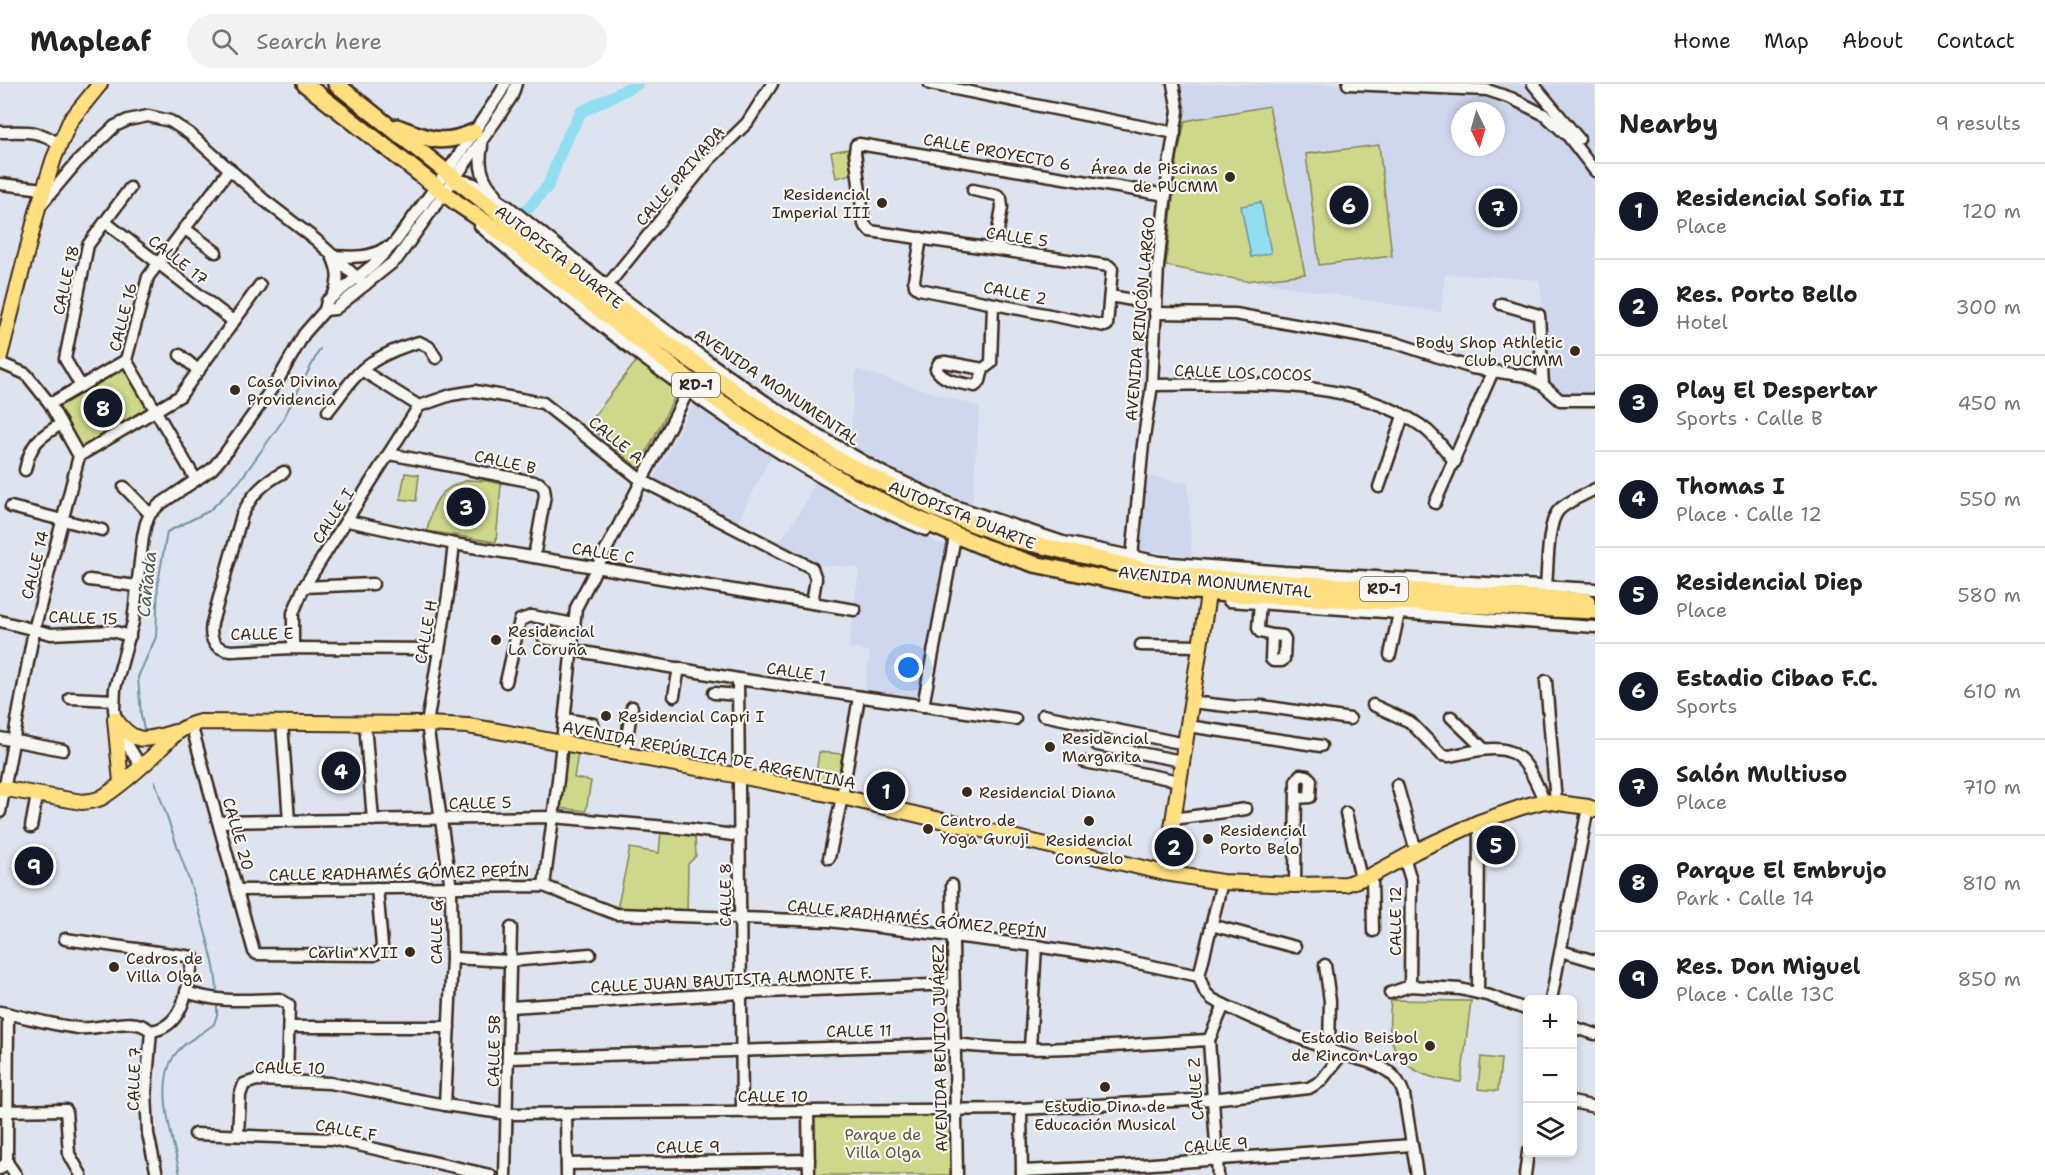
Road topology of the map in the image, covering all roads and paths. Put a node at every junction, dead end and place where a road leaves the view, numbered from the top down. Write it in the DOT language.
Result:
graph roads {
  1 [pos="100,84"];
  2 [pos="305,84"];
  3 [pos="336,84"];
  4 [pos="505,84"];
  5 [pos="516,84"];
  6 [pos="772,84"];
  7 [pos="930,84"];
  8 [pos="1173,84"];
  9 [pos="1348,84"];
  10 [pos="1457,84"];
  11 [pos="1533,84"];
  12 [pos="1446,87"];
  13 [pos="1485,87"];
  14 [pos="488,113"];
  15 [pos="497,119"];
  16 [pos="385,122"];
  17 [pos="0,132"];
  18 [pos="1175,133"];
  19 [pos="478,136"];
  20 [pos="859,144"];
  21 [pos="60,145"];
  22 [pos="230,169"];
  23 [pos="1595,171"];
  24 [pos="450,175"];
  25 [pos="0,184"];
  26 [pos="130,188"];
  27 [pos="44,189"];
  28 [pos="440,190"];
  29 [pos="972,190"];
  30 [pos="1166,195"];
  31 [pos="509,207"];
  32 [pos="38,208"];
  33 [pos="105,222"];
  34 [pos="184,228"];
  35 [pos="921,238"];
  36 [pos="396,241"];
  37 [pos="995,249"];
  38 [pos="216,252"];
  39 [pos="332,255"];
  40 [pos="158,264"];
  41 [pos="357,277"];
  42 [pos="596,282"];
  43 [pos="260,285"];
  44 [pos="365,285"];
  45 [pos="333,296"];
  46 [pos="1110,296"];
  47 [pos="993,304"];
  48 [pos="1501,304"];
  49 [pos="1155,308"];
  50 [pos="325,310"];
  51 [pos="233,321"];
  52 [pos="180,355"];
  53 [pos="0,356"];
  54 [pos="436,358"];
  55 [pos="126,360"];
  56 [pos="0,363"];
  57 [pos="983,369"];
  58 [pos="199,371"];
  59 [pos="363,371"];
  60 [pos="1493,371"];
  61 [pos="1152,385"];
  62 [pos="1543,385"];
  63 [pos="81,386"];
  64 [pos="688,391"];
  65 [pos="1595,400"];
  66 [pos="50,404"];
  67 [pos="419,406"];
  68 [pos="328,411"];
  69 [pos="157,412"];
  70 [pos="1403,416"];
  71 [pos="793,423"];
  72 [pos="61,424"];
  73 [pos="389,454"];
  74 [pos="79,456"];
  75 [pos="1455,462"];
  76 [pos="25,470"];
  77 [pos="284,472"];
  78 [pos="196,480"];
  79 [pos="642,480"];
  80 [pos="124,487"];
  81 [pos="1379,487"];
  82 [pos="1595,489"];
  83 [pos="1435,503"];
  84 [pos="11,507"];
  85 [pos="150,514"];
  86 [pos="61,520"];
  87 [pos="348,520"];
  88 [pos="102,530"];
  89 [pos="954,542"];
  90 [pos="1063,542"];
  91 [pos="454,544"];
  92 [pos="1037,544"];
  93 [pos="1077,554"];
  94 [pos="534,557"];
  95 [pos="1132,557"];
  96 [pos="596,568"];
  97 [pos="89,580"];
  98 [pos="373,584"];
  99 [pos="137,586"];
  100 [pos="1546,586"];
  101 [pos="304,587"];
  102 [pos="1595,589"];
  103 [pos="1209,590"];
  104 [pos="1595,599"];
  105 [pos="812,603"];
  106 [pos="1260,603"];
  107 [pos="1508,609"];
  108 [pos="855,610"];
  109 [pos="1595,611"];
  110 [pos="1399,613"];
  111 [pos="1595,619"];
  112 [pos="0,621"];
  113 [pos="574,624"];
  114 [pos="1595,627"];
  115 [pos="34,630"];
  116 [pos="1272,635"];
  117 [pos="130,636"];
  118 [pos="544,638"];
  119 [pos="1141,645"];
  120 [pos="1200,646"];
  121 [pos="572,647"];
  122 [pos="293,648"];
  123 [pos="438,649"];
  124 [pos="1390,656"];
  125 [pos="679,668"];
  126 [pos="738,678"];
  127 [pos="1546,681"];
  128 [pos="506,682"];
  129 [pos="714,693"];
  130 [pos="738,695"];
  131 [pos="674,696"];
  132 [pos="859,697"];
  133 [pos="70,698"];
  134 [pos="114,700"];
  135 [pos="1191,702"];
  136 [pos="1373,705"];
  137 [pos="923,706"];
  138 [pos="632,708"];
  139 [pos="1043,715"];
  140 [pos="1451,717"];
  141 [pos="115,719"];
  142 [pos="565,719"];
  143 [pos="1016,719"];
  144 [pos="1350,719"];
  145 [pos="282,723"];
  146 [pos="191,724"];
  147 [pos="365,724"];
  148 [pos="427,724"];
  149 [pos="593,724"];
  150 [pos="1188,726"];
  151 [pos="175,732"];
  152 [pos="0,738"];
  153 [pos="12,741"];
  154 [pos="562,744"];
  155 [pos="1185,744"];
  156 [pos="1097,745"];
  157 [pos="1321,746"];
  158 [pos="1484,749"];
  159 [pos="63,750"];
  160 [pos="624,754"];
  161 [pos="1182,761"];
  162 [pos="1085,762"];
  163 [pos="140,765"];
  164 [pos="740,776"];
  165 [pos="1179,781"];
  166 [pos="121,782"];
  167 [pos="1397,785"];
  168 [pos="2,788"];
  169 [pos="37,795"];
  170 [pos="842,797"];
  171 [pos="1296,798"];
  172 [pos="1550,802"];
  173 [pos="1592,808"];
  174 [pos="1246,809"];
  175 [pos="0,812"];
  176 [pos="1346,813"];
  177 [pos="553,817"];
  178 [pos="441,819"];
  179 [pos="1173,819"];
  180 [pos="373,820"];
  181 [pos="289,821"];
  182 [pos="219,822"];
  183 [pos="1479,822"];
  184 [pos="31,827"];
  185 [pos="740,836"];
  186 [pos="1410,854"];
  187 [pos="829,858"];
  188 [pos="1165,873"];
  189 [pos="1366,877"];
  190 [pos="1222,882"];
  191 [pos="952,885"];
  192 [pos="1295,885"];
  193 [pos="544,886"];
  194 [pos="377,888"];
  195 [pos="451,888"];
  196 [pos="238,890"];
  197 [pos="740,918"];
  198 [pos="1210,925"];
  199 [pos="511,928"];
  200 [pos="1373,931"];
  201 [pos="952,935"];
  202 [pos="66,939"];
  203 [pos="1036,946"];
  204 [pos="1295,947"];
  205 [pos="1561,951"];
  206 [pos="590,954"];
  207 [pos="452,958"];
  208 [pos="510,961"];
  209 [pos="1595,961"];
  210 [pos="1325,965"];
  211 [pos="1199,976"];
  212 [pos="953,984"];
  213 [pos="1410,986"];
  214 [pos="186,992"];
  215 [pos="1478,992"];
  216 [pos="741,993"];
  217 [pos="1390,993"];
  218 [pos="1552,995"];
  219 [pos="1224,1005"];
  220 [pos="510,1007"];
  221 [pos="1523,1009"];
  222 [pos="4,1013"];
  223 [pos="449,1027"];
  224 [pos="289,1028"];
  225 [pos="1577,1029"];
  226 [pos="151,1031"];
  227 [pos="1595,1034"];
  228 [pos="1209,1040"];
  229 [pos="955,1044"];
  230 [pos="1030,1048"];
  231 [pos="742,1049"];
  232 [pos="1329,1050"];
  233 [pos="1342,1054"];
  234 [pos="509,1058"];
  235 [pos="287,1081"];
  236 [pos="1212,1099"];
  237 [pos="1577,1103"];
  238 [pos="445,1105"];
  239 [pos="1595,1107"];
  240 [pos="1021,1109"];
  241 [pos="4,1111"];
  242 [pos="742,1111"];
  243 [pos="808,1111"];
  244 [pos="956,1111"];
  245 [pos="508,1114"];
  246 [pos="566,1114"];
  247 [pos="195,1134"];
  248 [pos="238,1135"];
  249 [pos="1412,1145"];
  250 [pos="1528,1157"];
  251 [pos="809,1160"];
  252 [pos="1216,1160"];
  253 [pos="4,1165"];
  254 [pos="567,1170"];
  255 [pos="1022,1173"];
  256 [pos="16,1175"];
  257 [pos="81,1175"];
  258 [pos="157,1175"];
  259 [pos="490,1175"];
  260 [pos="505,1175"];
  261 [pos="809,1175"];
  262 [pos="957,1175"];
  263 [pos="1218,1175"];
  264 [pos="1417,1175"];
  265 [pos="1526,1175"];
  1 -- 21 [label="main road"];
  2 -- 28 [label="highway, AUTOPISTA DUARTE / RD-1"];
  3 -- 16 [label="highway, AUTOPISTA DUARTE / RD-1"];
  4 -- 14 [label="street"];
  5 -- 15 [label="street"];
  6 -- 42 [label="street, CALLE PRIVADA"];
  7 -- 18 [label="street"];
  8 -- 18 [label="street, AVENIDA RINCÓN LARGO"];
  9 -- 12 [label="street"];
  10 -- 12 [label="street"];
  11 -- 23 [label="street"];
  12 -- 13 [label="street"];
  13 -- 23 [label="street"];
  14 -- 15 [label="street"];
  14 -- 19 [label="street"];
  15 -- 19 [label="street"];
  16 -- 19 [label="highway"];
  16 -- 24 [label="highway, AUTOPISTA DUARTE / RD-1"];
  17 -- 21 [label="street"];
  18 -- 30 [label="street, AVENIDA RINCÓN LARGO"];
  19 -- 24 [label="street"];
  19 -- 31 [label="street"];
  20 -- 30 [label="street, CALLE PROYECTO 6"];
  20 -- 35 [label="street, CALLE 5"];
  21 -- 27 [label="main road"];
  22 -- 32 [label="street"];
  22 -- 34 [label="street, CALLE 16"];
  22 -- 39 [label="street"];
  24 -- 28 [label="street"];
  24 -- 31 [label="street"];
  24 -- 42 [label="highway, AUTOPISTA DUARTE / RD-1"];
  25 -- 27 [label="street"];
  26 -- 33 [label="street, CALLE 18"];
  27 -- 32 [label="main road"];
  28 -- 36 [label="street"];
  28 -- 44 [label="street"];
  28 -- 64 [label="street, AVENIDA MONUMENTAL"];
  28 -- 103 [label="highway, AUTOPISTA DUARTE / RD-1"];
  29 -- 37 [label="street"];
  30 -- 49 [label="street, AVENIDA RINCÓN LARGO"];
  31 -- 42 [label="street"];
  32 -- 53 [label="main road"];
  33 -- 40 [label="street, CALLE 17"];
  33 -- 63 [label="street, CALLE 18"];
  34 -- 38 [label="street"];
  34 -- 40 [label="street, CALLE 16"];
  35 -- 37 [label="street, CALLE 5"];
  35 -- 47 [label="street, CALLE 2"];
  36 -- 39 [label="street"];
  36 -- 41 [label="street"];
  37 -- 46 [label="street, CALLE 5"];
  39 -- 41 [label="street"];
  39 -- 45 [label="street"];
  40 -- 51 [label="street, CALLE 17"];
  40 -- 55 [label="street, CALLE 16"];
  41 -- 44 [label="street"];
  41 -- 45 [label="street"];
  42 -- 71 [label="highway, AUTOPISTA DUARTE / RD-1"];
  43 -- 51 [label="street"];
  44 -- 50 [label="street"];
  45 -- 50 [label="street"];
  46 -- 47 [label="street, CALLE 2"];
  46 -- 49 [label="street"];
  47 -- 57 [label="street"];
  48 -- 62 [label="street"];
  49 -- 60 [label="street"];
  49 -- 61 [label="street, AVENIDA RINCÓN LARGO"];
  50 -- 78 [label="street"];
  51 -- 58 [label="street"];
  52 -- 58 [label="street"];
  54 -- 59 [label="street"];
  55 -- 63 [label="street"];
  55 -- 69 [label="street, CALLE 16"];
  56 -- 66 [label="street"];
  58 -- 69 [label="street"];
  59 -- 67 [label="street"];
  59 -- 68 [label="street"];
  60 -- 62 [label="street"];
  60 -- 75 [label="street"];
  61 -- 70 [label="street, CALLE LOS COCOS"];
  61 -- 95 [label="street, AVENIDA RINCÓN LARGO"];
  62 -- 65 [label="street"];
  63 -- 66 [label="street"];
  64 -- 79 [label="street"];
  64 -- 89 [label="street, AVENIDA MONUMENTAL"];
  66 -- 72 [label="street"];
  67 -- 73 [label="street, CALLE I"];
  67 -- 79 [label="street, CALLE A"];
  69 -- 74 [label="street"];
  69 -- 78 [label="street, CALLE 16"];
  70 -- 75 [label="street, CALLE LOS COCOS"];
  70 -- 81 [label="street"];
  71 -- 90 [label="street, AVENIDA MONUMENTAL"];
  71 -- 92 [label="highway, AUTOPISTA DUARTE / RD-1"];
  72 -- 74 [label="street"];
  72 -- 76 [label="street"];
  73 -- 87 [label="street, CALLE I"];
  73 -- 94 [label="street, CALLE B"];
  74 -- 86 [label="street, CALLE 14"];
  75 -- 83 [label="street"];
  77 -- 122 [label="street, CALLE E"];
  78 -- 85 [label="street"];
  79 -- 96 [label="street"];
  79 -- 105 [label="street, CALLE A"];
  80 -- 85 [label="street"];
  82 -- 100 [label="street"];
  84 -- 86 [label="street"];
  85 -- 99 [label="street"];
  86 -- 88 [label="street"];
  86 -- 115 [label="street, CALLE 14"];
  87 -- 91 [label="street, CALLE C"];
  87 -- 101 [label="street, CALLE I"];
  89 -- 103 [label="street, AVENIDA MONUMENTAL"];
  89 -- 137 [label="street"];
  90 -- 92 [label="highway"];
  90 -- 93 [label="highway"];
  90 -- 95 [label="street, AVENIDA MONUMENTAL"];
  91 -- 94 [label="street, CALLE C"];
  91 -- 123 [label="street, CALLE H"];
  92 -- 93 [label="highway, AUTOPISTA DUARTE / RD-1"];
  93 -- 103 [label="highway, AUTOPISTA DUARTE / RD-1"];
  94 -- 96 [label="street, CALLE C"];
  95 -- 100 [label="street, AVENIDA MONUMENTAL"];
  96 -- 105 [label="street, CALLE C"];
  96 -- 113 [label="street"];
  97 -- 99 [label="street"];
  98 -- 101 [label="street"];
  99 -- 117 [label="street"];
  100 -- 102 [label="street, AVENIDA MONUMENTAL"];
  101 -- 122 [label="street, CALLE I"];
  103 -- 104 [label="highway, AUTOPISTA DUARTE / RD-1"];
  103 -- 106 [label="street, AVENIDA MONUMENTAL"];
  103 -- 107 [label="highway, AUTOPISTA DUARTE / RD-1"];
  103 -- 120 [label="main road"];
  105 -- 108 [label="street, CALLE C"];
  106 -- 110 [label="street, AVENIDA MONUMENTAL"];
  106 -- 116 [label="street"];
  107 -- 109 [label="highway, AUTOPISTA DUARTE / RD-1"];
  107 -- 111 [label="main road"];
  110 -- 114 [label="street, AVENIDA MONUMENTAL"];
  110 -- 124 [label="street"];
  112 -- 115 [label="street, CALLE 15"];
  113 -- 121 [label="street"];
  113 -- 128 [label="street"];
  115 -- 117 [label="street, CALLE 15"];
  115 -- 153 [label="street, CALLE 14"];
  117 -- 134 [label="street"];
  118 -- 121 [label="street, CALLE 1"];
  119 -- 120 [label="street"];
  120 -- 135 [label="main road"];
  121 -- 125 [label="street, CALLE 1"];
  121 -- 142 [label="street"];
  122 -- 123 [label="street, CALLE E"];
  123 -- 148 [label="street, CALLE H"];
  125 -- 126 [label="street, CALLE 1"];
  125 -- 131 [label="street"];
  126 -- 130 [label="street, CALLE 8"];
  126 -- 132 [label="street, CALLE 1"];
  127 -- 172 [label="street"];
  129 -- 130 [label="street"];
  130 -- 164 [label="street, CALLE 8"];
  132 -- 137 [label="street, CALLE 1"];
  132 -- 170 [label="street"];
  133 -- 134 [label="street"];
  134 -- 141 [label="street"];
  135 -- 144 [label="street"];
  135 -- 150 [label="main road"];
  136 -- 158 [label="street"];
  137 -- 143 [label="street, CALLE 1"];
  138 -- 160 [label="street"];
  139 -- 155 [label="street"];
  140 -- 158 [label="street"];
  141 -- 151 [label="main road"];
  141 -- 163 [label="street"];
  141 -- 166 [label="main road"];
  142 -- 149 [label="street"];
  142 -- 154 [label="street"];
  145 -- 146 [label="main road, AVENIDA REPÚBLICA DE ARGENTINA"];
  145 -- 147 [label="main road, AVENIDA REPÚBLICA DE ARGENTINA"];
  145 -- 181 [label="street"];
  146 -- 151 [label="main road, AVENIDA REPÚBLICA DE ARGENTINA"];
  146 -- 182 [label="street, CALLE 20"];
  147 -- 148 [label="main road, AVENIDA REPÚBLICA DE ARGENTINA"];
  147 -- 180 [label="street"];
  148 -- 154 [label="main road, AVENIDA REPÚBLICA DE ARGENTINA"];
  148 -- 178 [label="street, CALLE G"];
  150 -- 155 [label="main road"];
  150 -- 157 [label="street"];
  151 -- 163 [label="main road, AVENIDA REPÚBLICA DE ARGENTINA"];
  152 -- 153 [label="street"];
  153 -- 159 [label="street"];
  153 -- 168 [label="street, CALLE 14"];
  154 -- 160 [label="main road, AVENIDA REPÚBLICA DE ARGENTINA"];
  154 -- 177 [label="street"];
  155 -- 161 [label="main road"];
  156 -- 161 [label="street"];
  158 -- 172 [label="street"];
  160 -- 164 [label="main road, AVENIDA REPÚBLICA DE ARGENTINA"];
  161 -- 165 [label="main road"];
  162 -- 165 [label="street"];
  163 -- 166 [label="main road, AVENIDA REPÚBLICA DE ARGENTINA"];
  164 -- 170 [label="main road, AVENIDA REPÚBLICA DE ARGENTINA"];
  164 -- 185 [label="street, CALLE 8"];
  165 -- 179 [label="main road"];
  166 -- 169 [label="main road, AVENIDA REPÚBLICA DE ARGENTINA"];
  167 -- 186 [label="street, CALLE 12"];
  168 -- 169 [label="main road, AVENIDA REPÚBLICA DE ARGENTINA"];
  168 -- 175 [label="street, CALLE 14"];
  169 -- 184 [label="street"];
  170 -- 187 [label="street"];
  170 -- 188 [label="main road, AVENIDA REPÚBLICA DE ARGENTINA"];
  171 -- 192 [label="street"];
  172 -- 173 [label="main road, AVENIDA REPÚBLICA DE ARGENTINA"];
  172 -- 183 [label="main road, AVENIDA REPÚBLICA DE ARGENTINA"];
  173 -- 205 [label="street"];
  174 -- 179 [label="street"];
  176 -- 189 [label="street"];
  177 -- 178 [label="street, CALLE 5"];
  177 -- 185 [label="street, CALLE 5"];
  177 -- 193 [label="street"];
  178 -- 180 [label="street, CALLE 5"];
  178 -- 195 [label="street, CALLE G"];
  179 -- 188 [label="main road"];
  180 -- 181 [label="street, CALLE 5"];
  181 -- 182 [label="street, CALLE 5"];
  182 -- 196 [label="street, CALLE 20"];
  183 -- 186 [label="main road, AVENIDA REPÚBLICA DE ARGENTINA"];
  183 -- 215 [label="street"];
  185 -- 197 [label="street, CALLE 8"];
  186 -- 189 [label="main road, AVENIDA REPÚBLICA DE ARGENTINA"];
  186 -- 213 [label="street, CALLE 12"];
  188 -- 190 [label="main road, AVENIDA REPÚBLICA DE ARGENTINA"];
  189 -- 192 [label="main road, AVENIDA REPÚBLICA DE ARGENTINA"];
  189 -- 200 [label="street"];
  190 -- 192 [label="main road, AVENIDA REPÚBLICA DE ARGENTINA"];
  190 -- 198 [label="street"];
  191 -- 201 [label="street, AVENIDA BENITO JUÁREZ"];
  193 -- 195 [label="street, CALLE RADHAMÉS GÓMEZ PEPÍN"];
  193 -- 197 [label="street, CALLE RADHAMÉS GÓMEZ PEPÍN"];
  194 -- 195 [label="street, CALLE RADHAMÉS GÓMEZ PEPÍN"];
  194 -- 196 [label="street, CALLE RADHAMÉS GÓMEZ PEPÍN"];
  194 -- 196 [label="street, CALLE 20"];
  195 -- 207 [label="street, CALLE G"];
  197 -- 201 [label="street, CALLE RADHAMÉS GÓMEZ PEPÍN"];
  197 -- 216 [label="street, CALLE 8"];
  198 -- 204 [label="street"];
  198 -- 211 [label="street"];
  199 -- 208 [label="street, CALLE 5B"];
  201 -- 203 [label="street, CALLE RADHAMÉS GÓMEZ PEPÍN"];
  201 -- 212 [label="street, AVENIDA BENITO JUÁREZ"];
  202 -- 214 [label="street"];
  203 -- 211 [label="street, CALLE RADHAMÉS GÓMEZ PEPÍN"];
  203 -- 230 [label="street"];
  205 -- 209 [label="street"];
  205 -- 218 [label="street"];
  206 -- 208 [label="street"];
  207 -- 208 [label="street"];
  207 -- 223 [label="street, CALLE G"];
  208 -- 220 [label="street, CALLE 5B"];
  210 -- 232 [label="street"];
  211 -- 219 [label="street"];
  212 -- 216 [label="street, CALLE JUAN BAUTISTA ALMONTE F."];
  212 -- 229 [label="street, AVENIDA BENITO JUÁREZ"];
  213 -- 215 [label="street"];
  213 -- 217 [label="street"];
  214 -- 224 [label="street"];
  214 -- 226 [label="street"];
  215 -- 221 [label="street"];
  216 -- 220 [label="street, CALLE JUAN BAUTISTA ALMONTE F."];
  216 -- 231 [label="street, CALLE 8"];
  219 -- 228 [label="street, CALLE Z"];
  219 -- 232 [label="street"];
  220 -- 234 [label="street, CALLE 5B"];
  222 -- 226 [label="street, CALLE 7"];
  222 -- 241 [label="street"];
  223 -- 224 [label="street"];
  223 -- 238 [label="street, CALLE G"];
  224 -- 235 [label="street"];
  225 -- 227 [label="street"];
  226 -- 258 [label="street, CALLE 7"];
  228 -- 230 [label="street, CALLE 11"];
  228 -- 236 [label="street, CALLE Z"];
  229 -- 230 [label="street, CALLE 11"];
  229 -- 231 [label="street, CALLE 11"];
  229 -- 244 [label="street, AVENIDA BENITO JUÁREZ"];
  231 -- 234 [label="street, CALLE 11"];
  231 -- 242 [label="street, CALLE 8"];
  232 -- 233 [label="street"];
  233 -- 236 [label="street, CALLE 10"];
  233 -- 249 [label="street"];
  234 -- 245 [label="street, CALLE 5B"];
  235 -- 238 [label="street, CALLE 10"];
  235 -- 248 [label="street, CALLE 10"];
  236 -- 240 [label="street, CALLE 10"];
  236 -- 252 [label="street, CALLE Z"];
  237 -- 239 [label="street"];
  238 -- 245 [label="street, CALLE 10"];
  240 -- 244 [label="street, CALLE 10"];
  240 -- 255 [label="street"];
  241 -- 253 [label="street"];
  241 -- 257 [label="street"];
  242 -- 243 [label="street, CALLE 10"];
  242 -- 246 [label="street, CALLE 10"];
  243 -- 244 [label="street, CALLE 10"];
  243 -- 251 [label="street"];
  244 -- 262 [label="street, AVENIDA BENITO JUÁREZ"];
  245 -- 246 [label="street, CALLE 10"];
  245 -- 260 [label="street, CALLE 5B"];
  246 -- 254 [label="street"];
  247 -- 248 [label="street, CALLE F"];
  248 -- 259 [label="street, CALLE F"];
  249 -- 252 [label="street, CALLE 9"];
  249 -- 264 [label="street"];
  250 -- 265 [label="street"];
  251 -- 254 [label="street, CALLE 9"];
  251 -- 261 [label="street"];
  252 -- 255 [label="street, CALLE 9"];
  252 -- 263 [label="street, CALLE Z"];
  253 -- 256 [label="street"];
}
